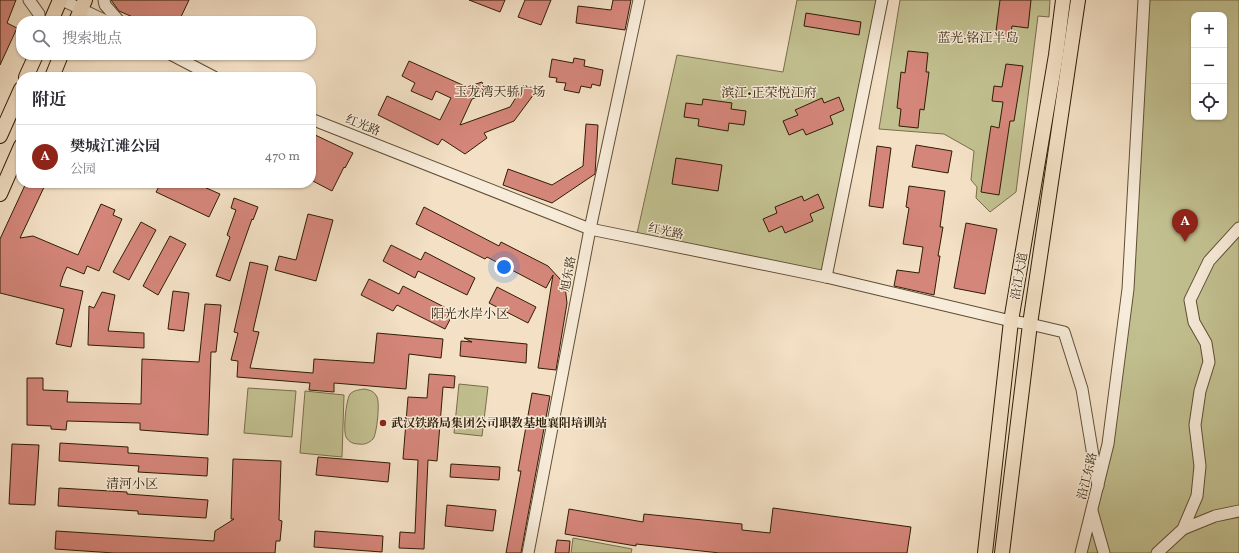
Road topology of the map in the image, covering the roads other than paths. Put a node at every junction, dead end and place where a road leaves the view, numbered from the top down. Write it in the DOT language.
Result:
graph roads {
  1 [pos="29,0"];
  2 [pos="61,0"];
  3 [pos="104,0"];
  4 [pos="639,0"];
  5 [pos="882,0"];
  6 [pos="1063,0"];
  7 [pos="1078,0"];
  8 [pos="1144,0"];
  9 [pos="81,10"];
  10 [pos="39,16"];
  11 [pos="53,16"];
  12 [pos="95,16"];
  13 [pos="115,16"];
  14 [pos="34,60"];
  15 [pos="59,60"];
  16 [pos="182,60"];
  17 [pos="28,72"];
  18 [pos="54,72"];
  19 [pos="204,72"];
  20 [pos="16,100"];
  21 [pos="316,121"];
  22 [pos="0,136"];
  23 [pos="16,157"];
  24 [pos="0,194"];
  25 [pos="1239,228"];
  26 [pos="590,229"];
  27 [pos="826,277"];
  28 [pos="1011,322"];
  29 [pos="1030,324"];
  30 [pos="1098,486"];
  31 [pos="1091,510"];
  32 [pos="1239,511"];
  33 [pos="1183,529"];
  34 [pos="528,553"];
  35 [pos="985,553"];
  36 [pos="1002,553"];
  37 [pos="1081,553"];
  38 [pos="1104,553"];
  39 [pos="1157,553"];
  1 -- 10 [label="street"];
  2 -- 9 [label="street"];
  2 -- 11 [label="main road"];
  3 -- 13 [label="street"];
  4 -- 26 [label="street, 旭东路"];
  5 -- 27 [label="street"];
  6 -- 28 [label="main road, 沿江大道"];
  7 -- 29 [label="main road, 沿江大道"];
  8 -- 30 [label="street, 沿江东路"];
  9 -- 12 [label="street"];
  14 -- 17 [label="main road"];
  15 -- 18 [label="main road"];
  16 -- 19 [label="street"];
  20 -- 22 [label="main road"];
  21 -- 26 [label="street, 红光路"];
  23 -- 24 [label="main road"];
  25 -- 33 [label="street"];
  26 -- 27 [label="street, 红光路"];
  26 -- 34 [label="street, 旭东路"];
  27 -- 28 [label="street, 红光路"];
  28 -- 29 [label="street, 红光路"];
  28 -- 35 [label="main road, 沿江大道"];
  29 -- 30 [label="street, 红光路"];
  29 -- 36 [label="main road, 沿江大道"];
  30 -- 31 [label="street, 沿江东路"];
  31 -- 37 [label="street, 沿江东路"];
  31 -- 38 [label="street"];
  32 -- 33 [label="street"];
  33 -- 39 [label="street"];
}
